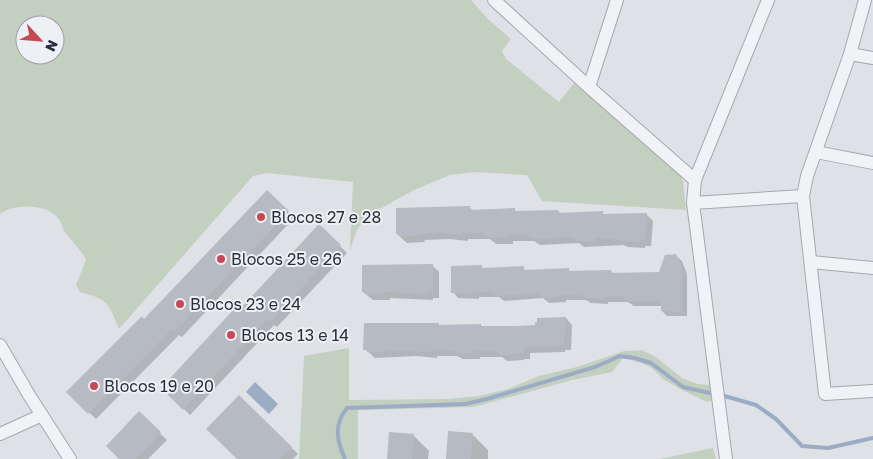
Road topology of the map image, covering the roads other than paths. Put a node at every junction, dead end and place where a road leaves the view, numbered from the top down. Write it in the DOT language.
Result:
graph roads {
  1 [pos="494,0"];
  2 [pos="617,0"];
  3 [pos="768,0"];
  4 [pos="861,0"];
  5 [pos="865,0"];
  6 [pos="850,54"];
  7 [pos="873,58"];
  8 [pos="589,87"];
  9 [pos="816,152"];
  10 [pos="873,163"];
  11 [pos="696,180"];
  12 [pos="803,196"];
  13 [pos="693,203"];
  14 [pos="810,262"];
  15 [pos="873,268"];
  16 [pos="0,345"];
  17 [pos="873,391"];
  18 [pos="42,415"];
  19 [pos="0,434"];
  20 [pos="70,459"];
  21 [pos="726,459"];
  1 -- 8 [label="street"];
  2 -- 8 [label="street"];
  3 -- 11 [label="street"];
  4 -- 5 [label="street"];
  5 -- 6 [label="street"];
  6 -- 7 [label="street"];
  6 -- 9 [label="street"];
  8 -- 11 [label="street"];
  9 -- 10 [label="street"];
  9 -- 12 [label="street"];
  11 -- 13 [label="street"];
  12 -- 13 [label="street"];
  12 -- 14 [label="street"];
  13 -- 21 [label="street"];
  14 -- 15 [label="street"];
  14 -- 17 [label="street"];
  16 -- 18 [label="street"];
  18 -- 19 [label="street"];
  18 -- 20 [label="street"];
}
